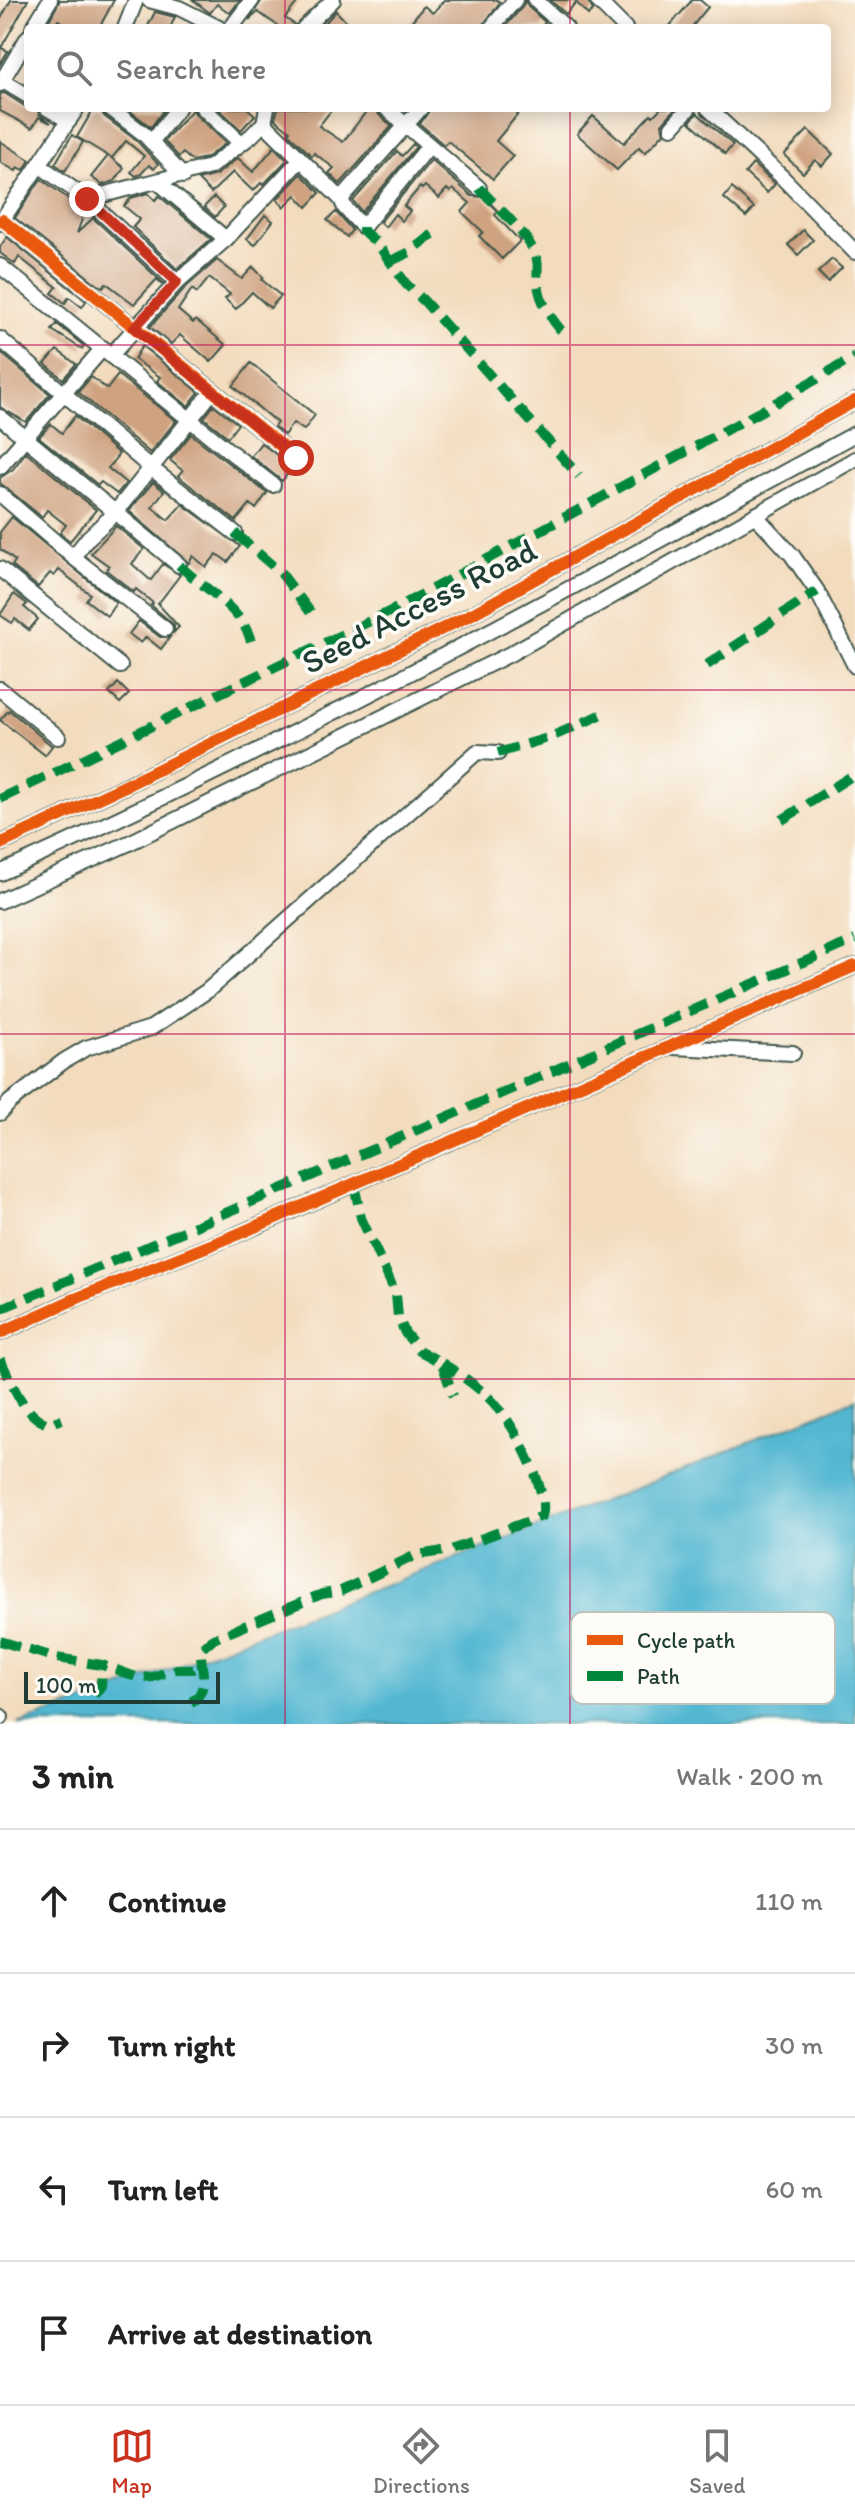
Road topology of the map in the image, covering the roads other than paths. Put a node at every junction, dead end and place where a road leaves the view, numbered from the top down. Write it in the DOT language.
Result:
graph roads {
  1 [pos="50,0"];
  2 [pos="136,0"];
  3 [pos="149,0"];
  4 [pos="252,0"];
  5 [pos="333,0"];
  6 [pos="515,0"];
  7 [pos="535,0"];
  8 [pos="597,0"];
  9 [pos="182,4"];
  10 [pos="35,24"];
  11 [pos="127,24"];
  12 [pos="213,24"];
  13 [pos="234,24"];
  14 [pos="308,24"];
  15 [pos="494,24"];
  16 [pos="561,24"];
  17 [pos="621,24"];
  18 [pos="24,44"];
  19 [pos="1,81"];
  20 [pos="24,94"];
  21 [pos="115,112"];
  22 [pos="175,112"];
  23 [pos="207,112"];
  24 [pos="391,112"];
  25 [pos="418,112"];
  26 [pos="685,112"];
  27 [pos="712,112"];
  28 [pos="73,114"];
  29 [pos="266,115"];
  30 [pos="407,125"];
  31 [pos="672,127"];
  32 [pos="152,141"];
  33 [pos="241,143"];
  34 [pos="429,146"];
  35 [pos="300,160"];
  36 [pos="39,165"];
  37 [pos="183,176"];
  38 [pos="158,182"];
  39 [pos="479,188"];
  40 [pos="87,199"];
  41 [pos="341,199"];
  42 [pos="1,221"];
  43 [pos="226,239"];
  44 [pos="855,252"];
  45 [pos="0,266"];
  46 [pos="177,282"];
  47 [pos="134,328"];
  48 [pos="0,339"];
  49 [pos="108,351"];
  50 [pos="63,392"];
  51 [pos="212,392"];
  52 [pos="855,401"];
  53 [pos="0,417"];
  54 [pos="188,421"];
  55 [pos="855,434"];
  56 [pos="24,437"];
  57 [pos="296,458"];
  58 [pos="855,459"];
  59 [pos="0,467"];
  60 [pos="151,468"];
  61 [pos="273,485"];
  62 [pos="0,494"];
  63 [pos="114,514"];
  64 [pos="755,515"];
  65 [pos="235,533"];
  66 [pos="73,557"];
  67 [pos="179,565"];
  68 [pos="0,569"];
  69 [pos="165,629"];
  70 [pos="120,666"];
  71 [pos="855,666"];
  72 [pos="0,689"];
  73 [pos="58,737"];
  74 [pos="498,753"];
  75 [pos="0,844"];
  76 [pos="0,873"];
  77 [pos="0,901"];
  78 [pos="855,966"];
  79 [pos="669,1047"];
  80 [pos="793,1053"];
  81 [pos="0,1113"];
  82 [pos="0,1333"];
  1 -- 10 [label="street"];
  2 -- 11 [label="street"];
  3 -- 9 [label="street"];
  4 -- 13 [label="street"];
  5 -- 14 [label="street"];
  6 -- 15 [label="street"];
  7 -- 16 [label="street"];
  8 -- 17 [label="street"];
  9 -- 12 [label="street"];
  18 -- 19 [label="street"];
  19 -- 20 [label="street"];
  21 -- 32 [label="street"];
  22 -- 32 [label="street"];
  23 -- 33 [label="street"];
  24 -- 30 [label="street"];
  25 -- 30 [label="street"];
  26 -- 31 [label="street"];
  27 -- 44 [label="street"];
  28 -- 36 [label="street"];
  29 -- 33 [label="street"];
  29 -- 35 [label="street"];
  30 -- 34 [label="street"];
  30 -- 41 [label="street"];
  32 -- 37 [label="street"];
  33 -- 37 [label="street"];
  34 -- 39 [label="street"];
  34 -- 41 [label="street"];
  35 -- 41 [label="street"];
  35 -- 43 [label="street"];
  36 -- 40 [label="street"];
  36 -- 42 [label="street"];
  37 -- 38 [label="street"];
  38 -- 40 [label="street"];
  38 -- 43 [label="street"];
  40 -- 46 [label="street"];
  42 -- 47 [label="street"];
  43 -- 46 [label="street"];
  45 -- 49 [label="street"];
  46 -- 47 [label="street"];
  47 -- 49 [label="street"];
  47 -- 51 [label="street"];
  48 -- 50 [label="street"];
  49 -- 50 [label="street"];
  49 -- 54 [label="street"];
  50 -- 56 [label="street"];
  50 -- 60 [label="street"];
  51 -- 54 [label="street"];
  51 -- 57 [label="street"];
  52 -- 75 [label="street, Seed Access Road"];
  53 -- 56 [label="street"];
  54 -- 60 [label="street"];
  54 -- 61 [label="street"];
  55 -- 76 [label="street, Seed Access Road"];
  56 -- 59 [label="street"];
  56 -- 63 [label="street"];
  58 -- 64 [label="street"];
  60 -- 63 [label="street"];
  60 -- 65 [label="street"];
  62 -- 66 [label="street"];
  63 -- 66 [label="street"];
  63 -- 67 [label="street"];
  64 -- 71 [label="street"];
  64 -- 77 [label="street"];
  66 -- 69 [label="street"];
  68 -- 70 [label="street"];
  72 -- 73 [label="street"];
  74 -- 81 [label="street"];
  78 -- 79 [label="street"];
  79 -- 80 [label="street"];
  79 -- 82 [label="street"];
}
